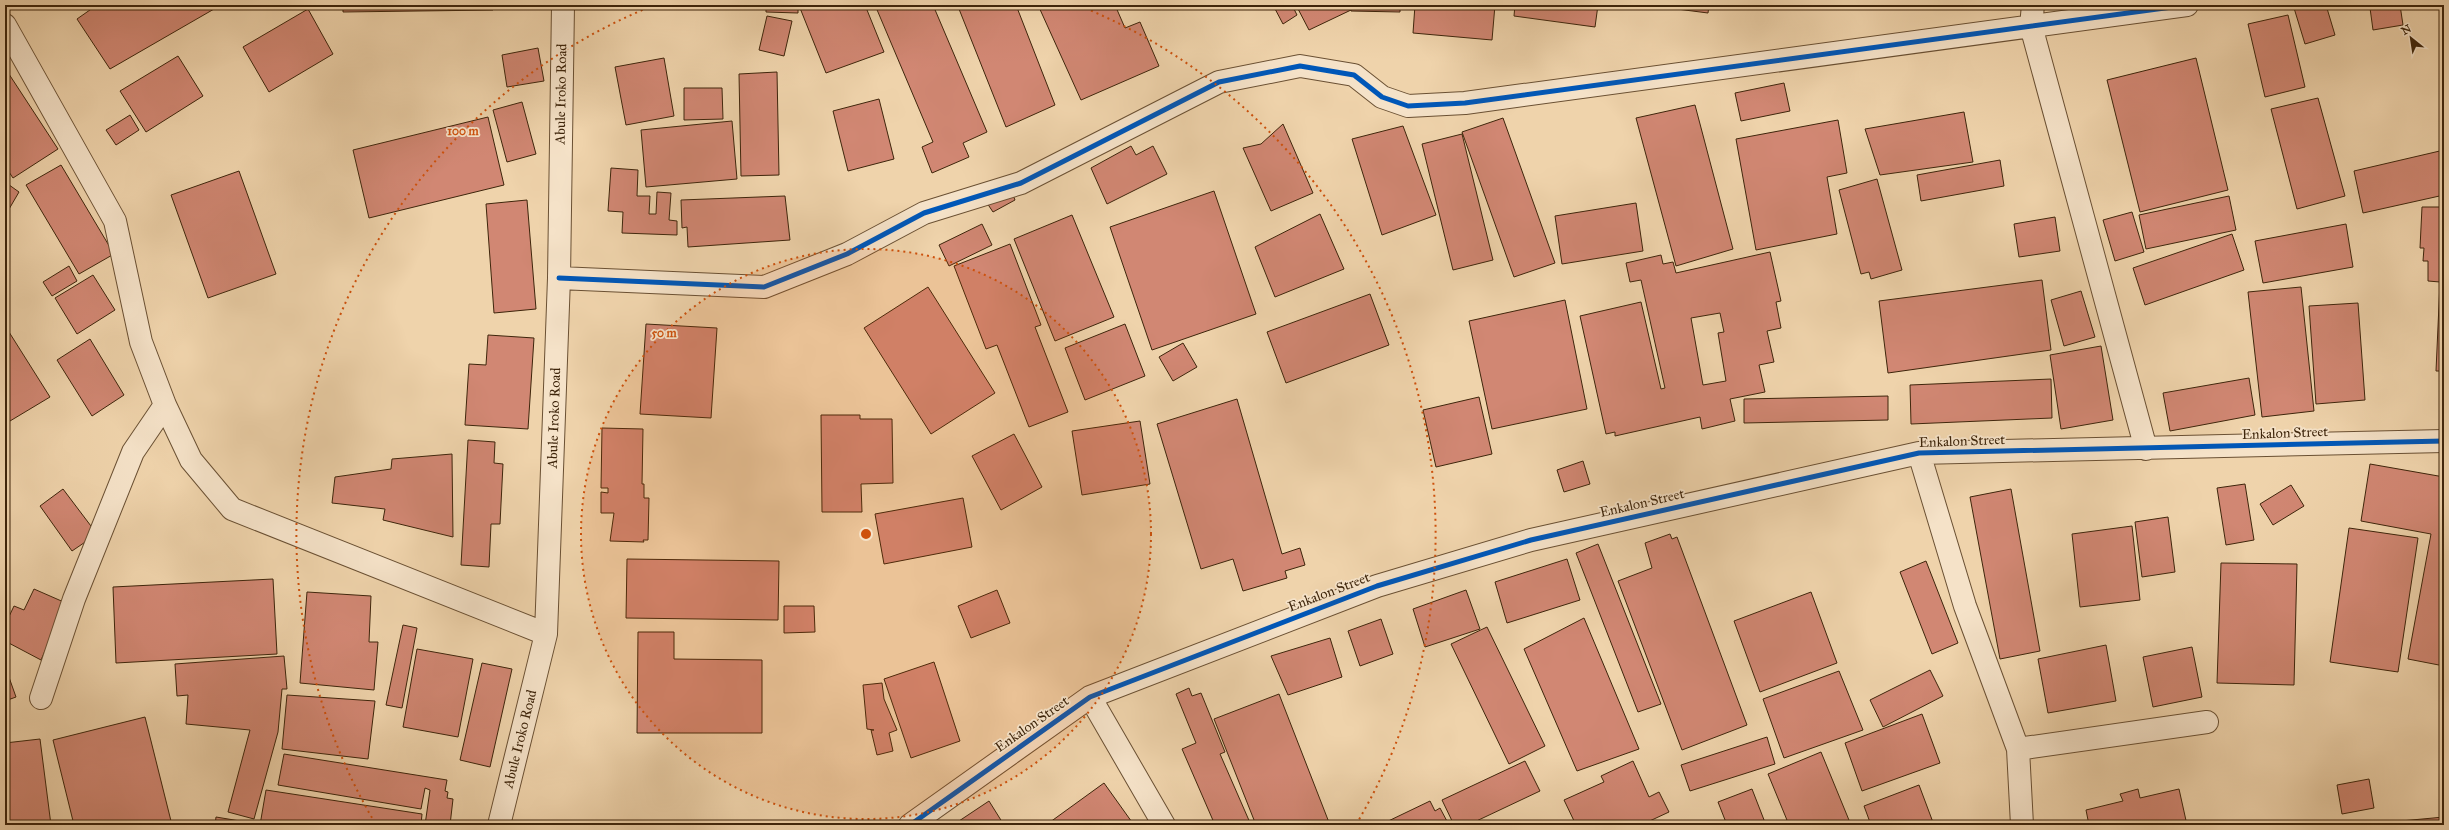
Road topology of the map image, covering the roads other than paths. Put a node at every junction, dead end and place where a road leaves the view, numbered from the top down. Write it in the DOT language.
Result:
graph roads {
  1 [pos="562,5"];
  2 [pos="2187,5"];
  3 [pos="2032,15"];
  4 [pos="5,24"];
  5 [pos="559,278"];
  6 [pos="165,405"];
  7 [pos="2444,441"];
  8 [pos="2146,449"];
  9 [pos="1919,453"];
  10 [pos="546,634"];
  11 [pos="1090,697"];
  12 [pos="41,698"];
  13 [pos="2207,722"];
  14 [pos="2018,749"];
  15 [pos="499,825"];
  16 [pos="910,825"];
  17 [pos="1164,825"];
  18 [pos="2022,825"];
  1 -- 5 [label="street, Abule Iroko Road"];
  2 -- 3 [label="street"];
  3 -- 5 [label="street"];
  3 -- 8 [label="street"];
  4 -- 6 [label="street"];
  5 -- 10 [label="street, Abule Iroko Road"];
  6 -- 10 [label="street"];
  6 -- 12 [label="street"];
  7 -- 8 [label="street, Enkalon Street"];
  8 -- 9 [label="street, Enkalon Street"];
  9 -- 11 [label="street, Enkalon Street"];
  9 -- 14 [label="street"];
  10 -- 15 [label="street, Abule Iroko Road"];
  11 -- 16 [label="street, Enkalon Street"];
  11 -- 17 [label="street"];
  13 -- 14 [label="street"];
  14 -- 18 [label="street"];
}
